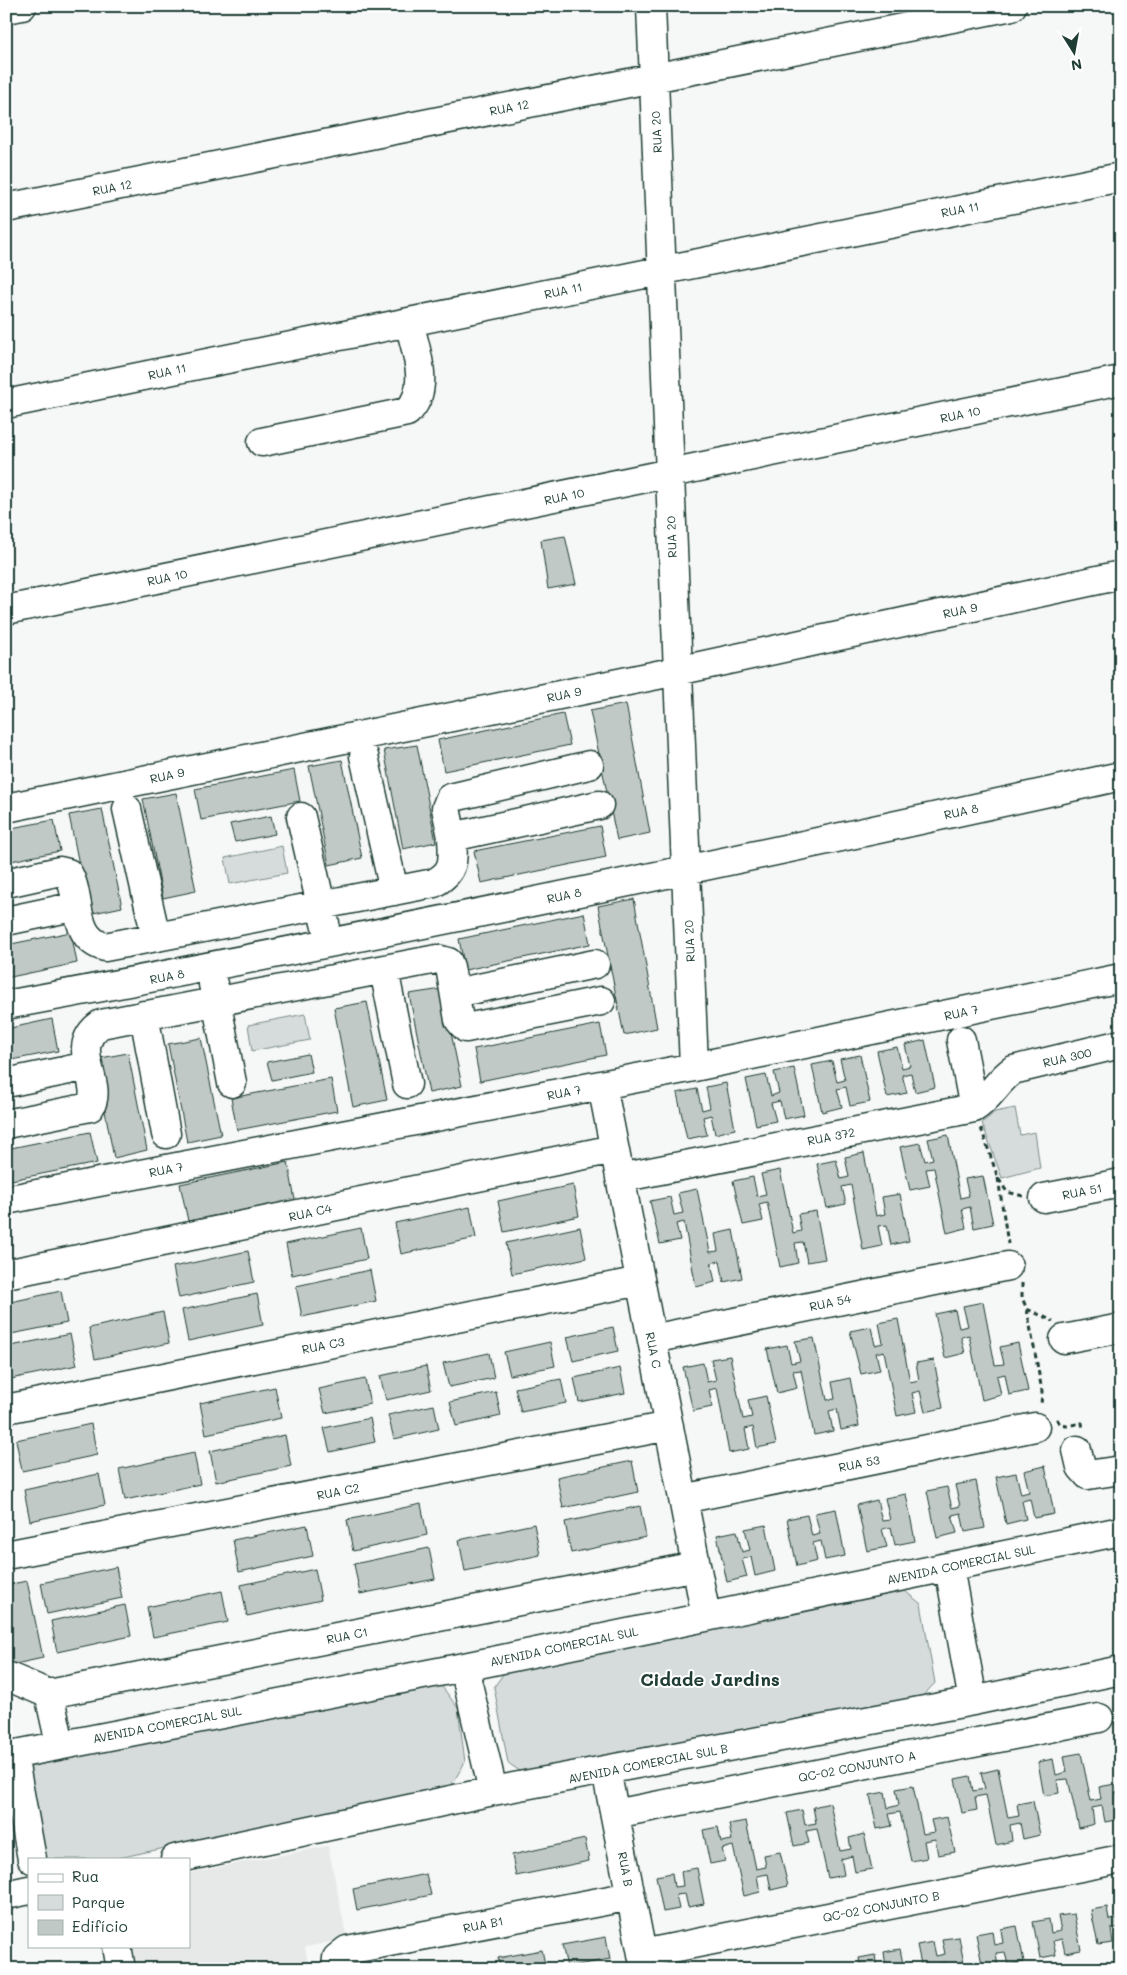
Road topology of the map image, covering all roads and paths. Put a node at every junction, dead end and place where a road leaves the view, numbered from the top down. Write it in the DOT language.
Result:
graph roads {
  1 [pos="22,6"];
  2 [pos="651,6"];
  3 [pos="1012,6"];
  4 [pos="6,9"];
  5 [pos="653,78"];
  6 [pos="1121,177"];
  7 [pos="6,208"];
  8 [pos="663,270"];
  9 [pos="409,322"];
  10 [pos="1121,380"];
  11 [pos="6,404"];
  12 [pos="262,442"];
  13 [pos="669,475"];
  14 [pos="1121,575"];
  15 [pos="6,610"];
  16 [pos="677,671"];
  17 [pos="364,756"];
  18 [pos="589,765"];
  19 [pos="1121,776"];
  20 [pos="599,805"];
  21 [pos="6,808"];
  22 [pos="127,809"];
  23 [pos="301,817"];
  24 [pos="452,837"];
  25 [pos="685,871"];
  26 [pos="6,883"];
  27 [pos="394,891"];
  28 [pos="77,906"];
  29 [pos="321,906"];
  30 [pos="6,921"];
  31 [pos="156,937"];
  32 [pos="329,944"];
  33 [pos="595,964"];
  34 [pos="210,968"];
  35 [pos="384,970"];
  36 [pos="1121,978"];
  37 [pos="455,993"];
  38 [pos="602,1001"];
  39 [pos="217,1002"];
  40 [pos="6,1006"];
  41 [pos="144,1015"];
  42 [pos="961,1040"];
  43 [pos="1121,1044"];
  44 [pos="88,1066"];
  45 [pos="694,1067"];
  46 [pos="6,1083"];
  47 [pos="232,1083"];
  48 [pos="407,1084"];
  49 [pos="602,1085"];
  50 [pos="974,1108"];
  51 [pos="6,1124"];
  52 [pos="166,1134"];
  53 [pos="614,1149"];
  54 [pos="620,1178"];
  55 [pos="998,1178"];
  56 [pos="1121,1183"];
  57 [pos="1044,1198"];
  58 [pos="6,1200"];
  59 [pos="1008,1266"];
  60 [pos="6,1274"];
  61 [pos="640,1281"];
  62 [pos="1027,1309"];
  63 [pos="1121,1328"];
  64 [pos="652,1339"];
  65 [pos="1064,1339"];
  66 [pos="6,1409"];
  67 [pos="1035,1424"];
  68 [pos="669,1426"];
  69 [pos="1077,1450"];
  70 [pos="1121,1470"];
  71 [pos="684,1499"];
  72 [pos="1121,1531"];
  73 [pos="6,1555"];
  74 [pos="696,1566"];
  75 [pos="948,1567"];
  76 [pos="706,1616"];
  77 [pos="464,1667"];
  78 [pos="1121,1670"];
  79 [pos="9,1677"];
  80 [pos="49,1694"];
  81 [pos="973,1702"];
  82 [pos="1099,1718"];
  83 [pos="60,1744"];
  84 [pos="10,1755"];
  85 [pos="606,1770"];
  86 [pos="493,1791"];
  87 [pos="615,1814"];
  88 [pos="32,1858"];
  89 [pos="180,1858"];
  90 [pos="1121,1859"];
  91 [pos="28,1890"];
  92 [pos="6,1895"];
  93 [pos="631,1896"];
  94 [pos="117,1948"];
  95 [pos="643,1961"];
  96 [pos="337,1963"];
  97 [pos="121,1969"];
  1 -- 4 [label="street"];
  2 -- 5 [label="street, RUA 20"];
  3 -- 5 [label="street, RUA 12"];
  5 -- 7 [label="street, RUA 12"];
  5 -- 8 [label="street, RUA 20"];
  6 -- 8 [label="street, RUA 11"];
  8 -- 9 [label="street, RUA 11"];
  8 -- 13 [label="street, RUA 20"];
  9 -- 11 [label="street, RUA 11"];
  9 -- 12 [label="street"];
  10 -- 13 [label="street, RUA 10"];
  13 -- 15 [label="street, RUA 10"];
  13 -- 16 [label="street, RUA 20"];
  14 -- 16 [label="street, RUA 9"];
  16 -- 21 [label="street, RUA 9"];
  16 -- 25 [label="street, RUA 20"];
  17 -- 27 [label="street"];
  18 -- 24 [label="street"];
  19 -- 25 [label="street, RUA 8"];
  20 -- 24 [label="street"];
  22 -- 31 [label="street"];
  23 -- 29 [label="street"];
  24 -- 27 [label="street"];
  25 -- 32 [label="street, RUA 8"];
  25 -- 45 [label="street, RUA 20"];
  26 -- 28 [label="street"];
  27 -- 29 [label="street"];
  28 -- 30 [label="street"];
  28 -- 31 [label="street"];
  29 -- 31 [label="street"];
  29 -- 32 [label="street"];
  32 -- 34 [label="street, RUA 8"];
  33 -- 37 [label="street"];
  34 -- 39 [label="street"];
  34 -- 40 [label="street, RUA 8"];
  35 -- 37 [label="street"];
  35 -- 39 [label="street"];
  35 -- 48 [label="street"];
  36 -- 45 [label="street, RUA 7"];
  37 -- 38 [label="street"];
  39 -- 41 [label="street"];
  39 -- 47 [label="street"];
  41 -- 44 [label="street"];
  41 -- 52 [label="street"];
  42 -- 50 [label="street"];
  43 -- 50 [label="street, RUA 300"];
  44 -- 46 [label="street"];
  44 -- 51 [label="street"];
  45 -- 49 [label="street, RUA 7"];
  49 -- 53 [label="street, RUA C"];
  49 -- 58 [label="street, RUA 7"];
  50 -- 54 [label="street, RUA 372"];
  50 -- 55 [label="path"];
  53 -- 54 [label="street, RUA C"];
  53 -- 60 [label="street, RUA C4"];
  54 -- 61 [label="street, RUA C"];
  55 -- 57 [label="path"];
  55 -- 59 [label="path"];
  56 -- 57 [label="street, RUA 51"];
  59 -- 62 [label="path"];
  59 -- 64 [label="street, RUA 54"];
  61 -- 64 [label="street, RUA C"];
  61 -- 66 [label="street, RUA C3"];
  62 -- 65 [label="path"];
  62 -- 67 [label="path"];
  63 -- 65 [label="street"];
  64 -- 68 [label="street, RUA C"];
  67 -- 69 [label="path"];
  67 -- 71 [label="street, RUA 53"];
  68 -- 71 [label="street, RUA C"];
  68 -- 73 [label="street, RUA C2"];
  69 -- 70 [label="street"];
  71 -- 74 [label="street, RUA C"];
  72 -- 75 [label="street, AVENIDA COMERCIAL SUL"];
  74 -- 76 [label="street, RUA C"];
  74 -- 80 [label="street, RUA C1"];
  75 -- 76 [label="street, AVENIDA COMERCIAL SUL"];
  75 -- 81 [label="street"];
  76 -- 77 [label="street, AVENIDA COMERCIAL SUL"];
  77 -- 83 [label="street, AVENIDA COMERCIAL SUL"];
  77 -- 86 [label="street"];
  78 -- 81 [label="street, AVENIDA COMERCIAL SUL B"];
  79 -- 80 [label="street"];
  80 -- 83 [label="street"];
  81 -- 85 [label="street, AVENIDA COMERCIAL SUL B"];
  82 -- 87 [label="street, QC-02 CONJUNTO A"];
  83 -- 84 [label="street, AVENIDA COMERCIAL SUL"];
  84 -- 88 [label="street"];
  85 -- 86 [label="street, AVENIDA COMERCIAL SUL B"];
  85 -- 87 [label="street, RUA B"];
  86 -- 89 [label="street, AVENIDA COMERCIAL SUL B"];
  87 -- 93 [label="street, RUA B"];
  90 -- 95 [label="street, QC-02 CONJUNTO B"];
  91 -- 92 [label="street"];
  93 -- 95 [label="street, RUA B"];
  93 -- 96 [label="street, RUA B1"];
  94 -- 97 [label="street"];
}
